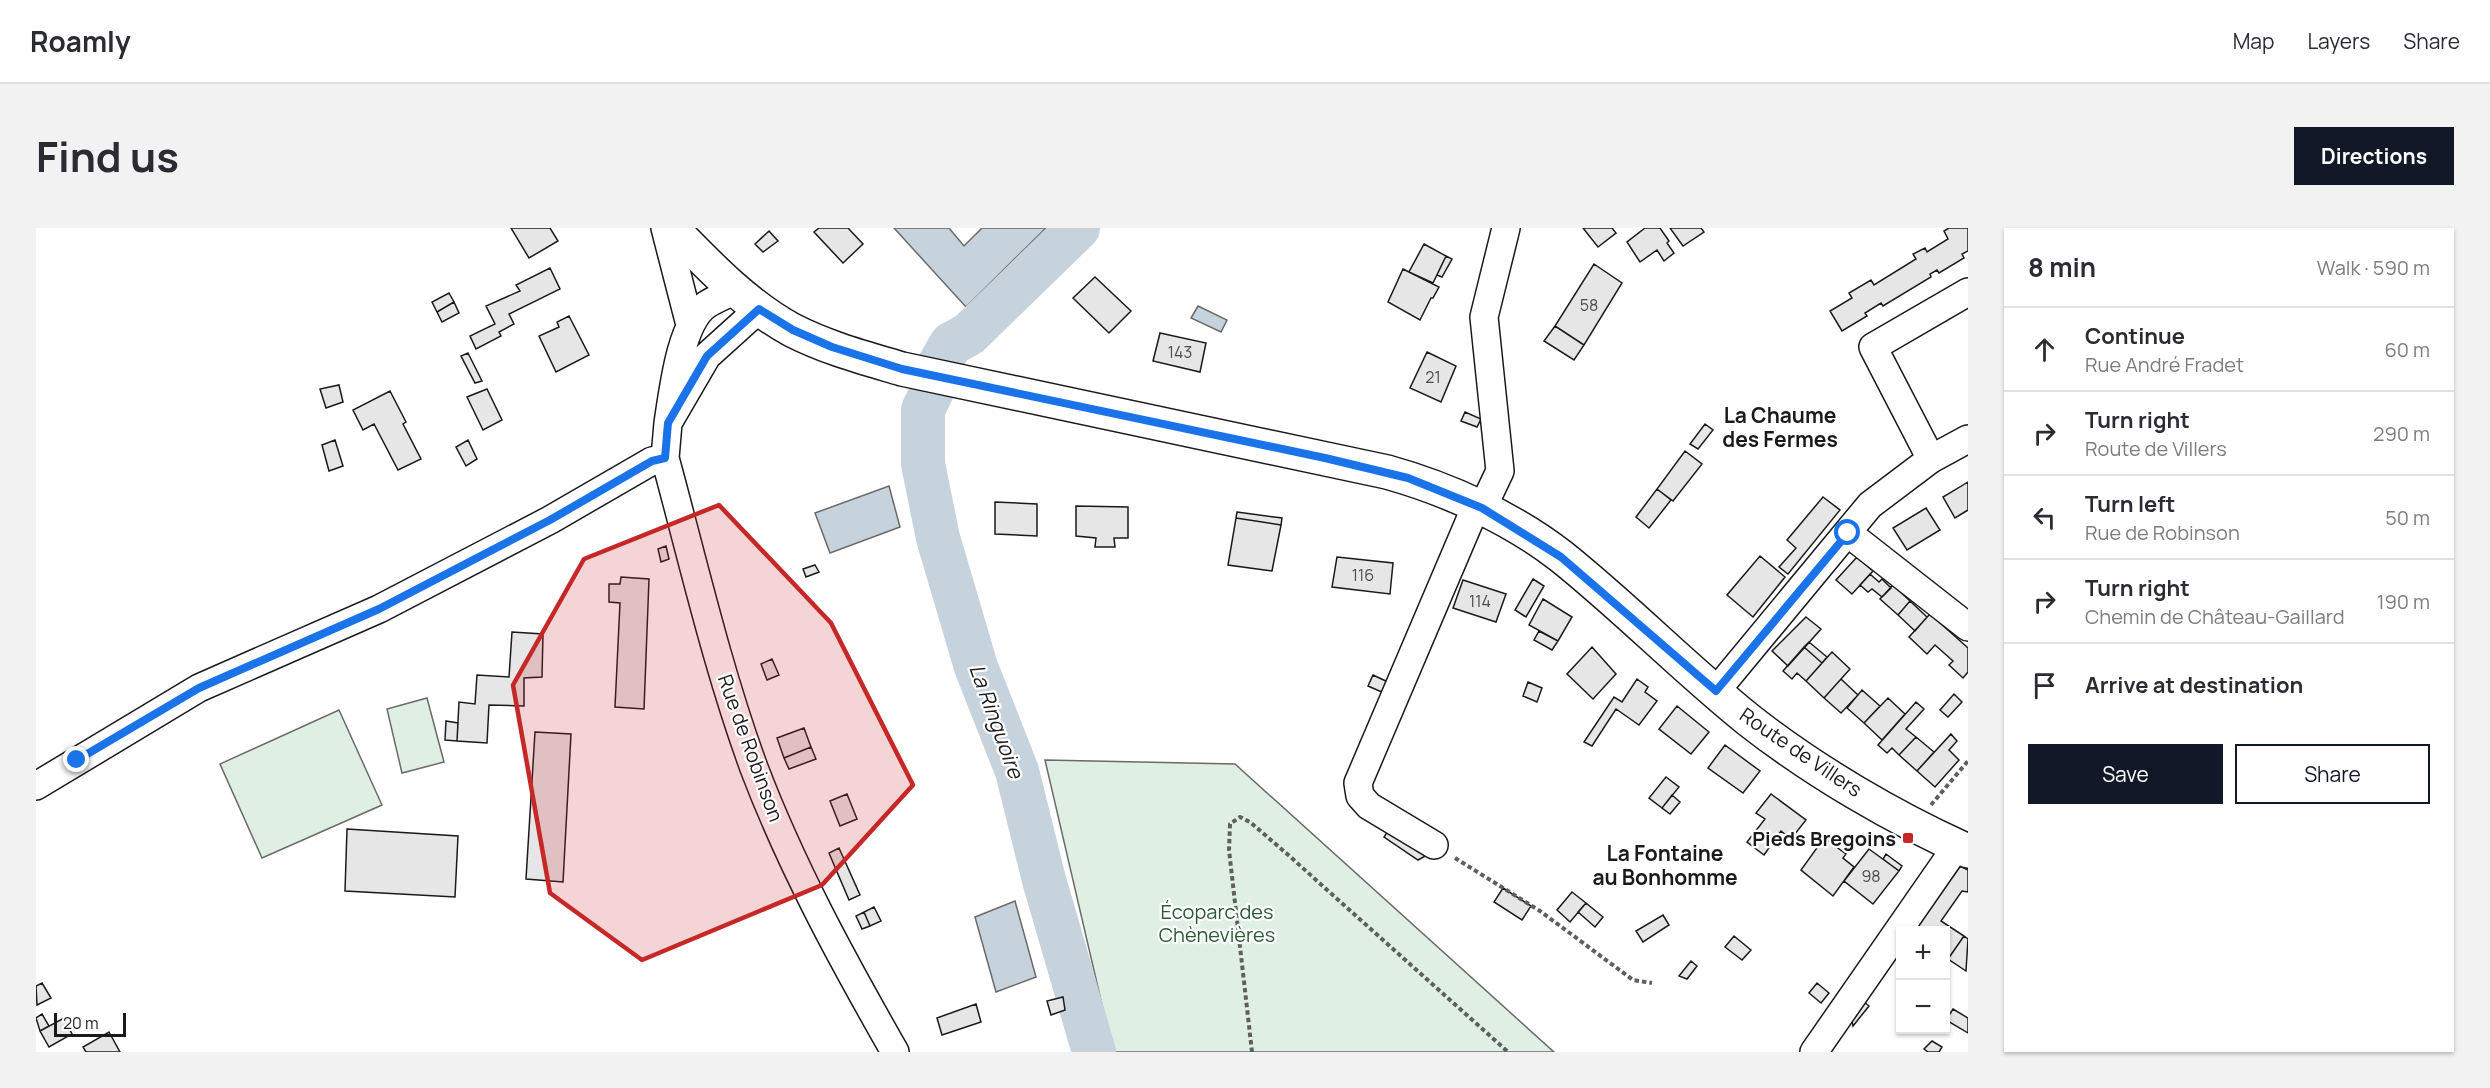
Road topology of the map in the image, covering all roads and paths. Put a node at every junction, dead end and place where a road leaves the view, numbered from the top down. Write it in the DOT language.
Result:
graph roads {
  1 [pos="665,228"];
  2 [pos="672,228"];
  3 [pos="1506,228"];
  4 [pos="1968,292"];
  5 [pos="747,299"];
  6 [pos="690,325"];
  7 [pos="668,423"];
  8 [pos="1968,439"];
  9 [pos="665,458"];
  10 [pos="1931,459"];
  11 [pos="1479,507"];
  12 [pos="1848,533"];
  13 [pos="1968,627"];
  14 [pos="1716,691"];
  15 [pos="1968,761"];
  16 [pos="36,786"];
  17 [pos="1920,827"];
  18 [pos="1434,845"];
  19 [pos="1963,849"];
  20 [pos="1652,983"];
  21 [pos="895,1052"];
  22 [pos="1252,1052"];
  23 [pos="1508,1052"];
  24 [pos="1815,1052"];
  1 -- 6 [label="street, Rue de Robinson"];
  2 -- 5 [label="main road, Route de Villers"];
  3 -- 11 [label="street"];
  4 -- 10 [label="street"];
  5 -- 6 [label="street, Rue de Robinson"];
  5 -- 7 [label="street, Rue de Robinson"];
  5 -- 11 [label="main road, Route de Villers"];
  6 -- 7 [label="street, Rue de Robinson"];
  7 -- 9 [label="street, Rue de Robinson"];
  8 -- 10 [label="street"];
  9 -- 16 [label="street"];
  9 -- 21 [label="street, Rue de Robinson"];
  10 -- 12 [label="street"];
  11 -- 14 [label="main road, Route de Villers"];
  11 -- 18 [label="street"];
  12 -- 13 [label="street"];
  12 -- 14 [label="street"];
  14 -- 17 [label="main road, Route de Villers"];
  15 -- 17 [label="path"];
  17 -- 19 [label="main road, Route de Villers"];
  18 -- 20 [label="path"];
  19 -- 24 [label="street"];
  22 -- 23 [label="path"];
}
